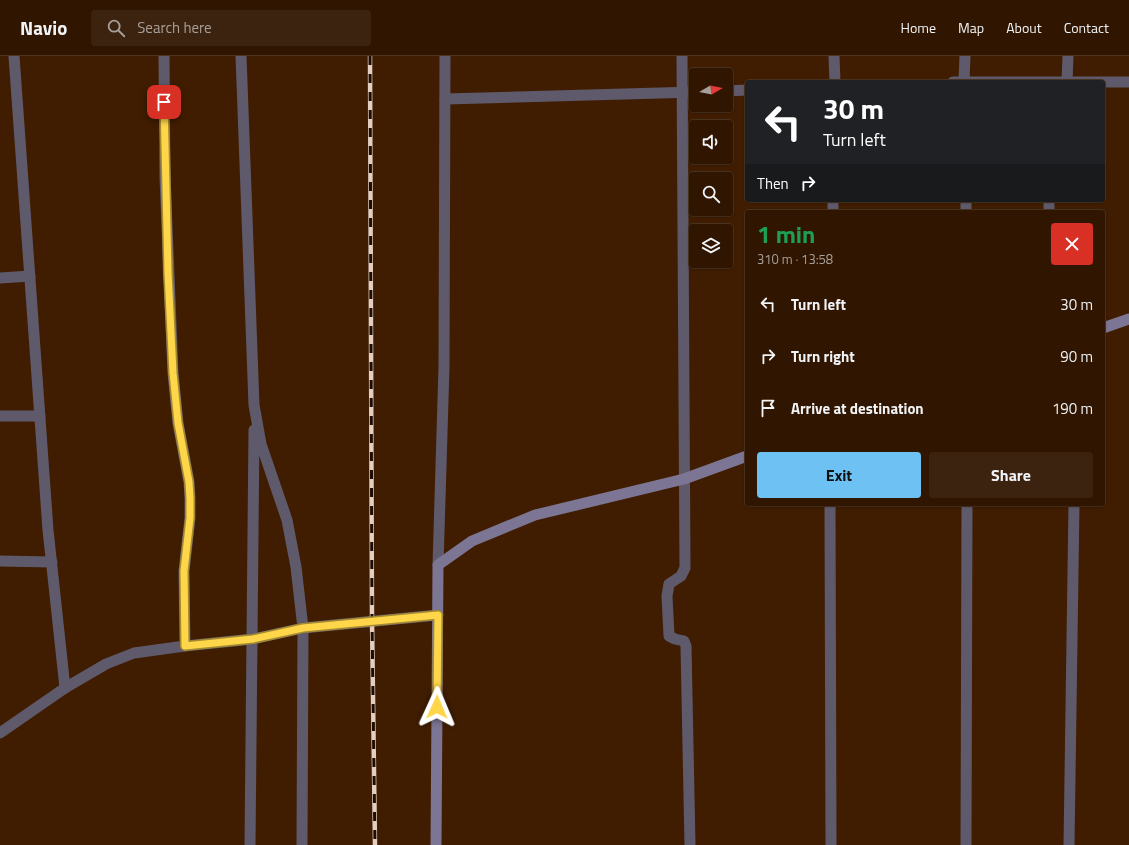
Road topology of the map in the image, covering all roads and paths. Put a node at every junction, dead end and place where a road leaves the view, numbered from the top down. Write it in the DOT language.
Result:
graph roads {
  1 [pos="14,56"];
  2 [pos="164,56"];
  3 [pos="241,56"];
  4 [pos="445,56"];
  5 [pos="682,56"];
  6 [pos="834,56"];
  7 [pos="965,56"];
  8 [pos="1068,56"];
  9 [pos="835,80"];
  10 [pos="964,80"];
  11 [pos="1067,80"];
  12 [pos="1105,82"];
  13 [pos="1129,82"];
  14 [pos="745,90"];
  15 [pos="733,91"];
  16 [pos="689,92"];
  17 [pos="682,93"];
  18 [pos="445,99"];
  19 [pos="30,276"];
  20 [pos="0,278"];
  21 [pos="1129,319"];
  22 [pos="1105,327"];
  23 [pos="254,405"];
  24 [pos="0,416"];
  25 [pos="40,416"];
  26 [pos="745,457"];
  27 [pos="684,479"];
  28 [pos="830,506"];
  29 [pos="967,506"];
  30 [pos="1074,506"];
  31 [pos="0,561"];
  32 [pos="52,562"];
  33 [pos="438,565"];
  34 [pos="438,615"];
  35 [pos="303,628"];
  36 [pos="253,639"];
  37 [pos="185,646"];
  38 [pos="65,688"];
  39 [pos="0,733"];
  40 [pos="250,845"];
  41 [pos="302,845"];
  42 [pos="436,845"];
  43 [pos="690,845"];
  44 [pos="831,845"];
  45 [pos="966,845"];
  46 [pos="1069,845"];
  1 -- 19 [label="street"];
  2 -- 37 [label="street"];
  3 -- 23 [label="street"];
  4 -- 18 [label="street"];
  5 -- 17 [label="street"];
  6 -- 9 [label="street"];
  7 -- 10 [label="street"];
  8 -- 11 [label="street"];
  12 -- 13 [label="street"];
  14 -- 15 [label="street"];
  16 -- 17 [label="street"];
  17 -- 18 [label="street"];
  17 -- 27 [label="street"];
  18 -- 33 [label="street"];
  19 -- 20 [label="street"];
  19 -- 25 [label="street"];
  21 -- 22 [label="main road"];
  23 -- 35 [label="street"];
  23 -- 36 [label="street"];
  24 -- 25 [label="street"];
  25 -- 32 [label="street"];
  26 -- 27 [label="main road"];
  27 -- 33 [label="main road"];
  27 -- 43 [label="street"];
  28 -- 44 [label="street"];
  29 -- 45 [label="street"];
  30 -- 46 [label="street"];
  31 -- 32 [label="street"];
  32 -- 38 [label="street"];
  33 -- 34 [label="main road"];
  34 -- 35 [label="street"];
  34 -- 42 [label="main road"];
  35 -- 36 [label="street"];
  35 -- 41 [label="street"];
  36 -- 37 [label="street"];
  36 -- 40 [label="street"];
  37 -- 38 [label="street"];
  38 -- 39 [label="street"];
}
